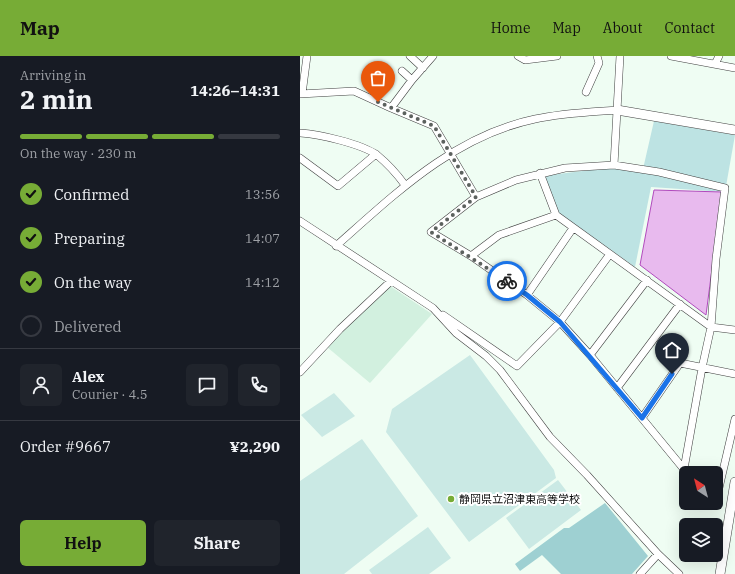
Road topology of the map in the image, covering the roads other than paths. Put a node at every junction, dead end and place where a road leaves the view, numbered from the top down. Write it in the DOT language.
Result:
graph roads {
  1 [pos="308,56"];
  2 [pos="410,56"];
  3 [pos="433,56"];
  4 [pos="518,56"];
  5 [pos="557,56"];
  6 [pos="597,56"];
  7 [pos="620,56"];
  8 [pos="671,56"];
  9 [pos="718,56"];
  10 [pos="715,64"];
  11 [pos="423,68"];
  12 [pos="735,68"];
  13 [pos="402,71"];
  14 [pos="412,80"];
  15 [pos="586,92"];
  16 [pos="301,94"];
  17 [pos="391,108"];
  18 [pos="617,110"];
  19 [pos="735,130"];
  20 [pos="301,135"];
  21 [pos="376,154"];
  22 [pos="450,154"];
  23 [pos="300,158"];
  24 [pos="614,164"];
  25 [pos="540,173"];
  26 [pos="405,185"];
  27 [pos="476,197"];
  28 [pos="556,215"];
  29 [pos="300,221"];
  30 [pos="573,228"];
  31 [pos="336,246"];
  32 [pos="610,254"];
  33 [pos="471,256"];
  34 [pos="646,280"];
  35 [pos="390,282"];
  36 [pos="527,295"];
  37 [pos="680,304"];
  38 [pos="433,308"];
  39 [pos="560,322"];
  40 [pos="711,327"];
  41 [pos="735,330"];
  42 [pos="590,355"];
  43 [pos="702,368"];
  44 [pos="300,372"];
  45 [pos="735,374"];
  46 [pos="617,388"];
  47 [pos="642,418"];
  48 [pos="735,419"];
  49 [pos="682,466"];
  50 [pos="687,466"];
  51 [pos="723,471"];
  52 [pos="735,482"];
  53 [pos="658,554"];
  54 [pos="640,574"];
  55 [pos="679,574"];
  56 [pos="720,574"];
  1 -- 16 [label="street"];
  2 -- 11 [label="street"];
  3 -- 11 [label="street"];
  4 -- 5 [label="street"];
  6 -- 15 [label="street"];
  7 -- 18 [label="street"];
  8 -- 10 [label="street"];
  9 -- 10 [label="street"];
  10 -- 12 [label="street"];
  11 -- 14 [label="street"];
  13 -- 14 [label="street"];
  14 -- 17 [label="street"];
  16 -- 17 [label="street"];
  17 -- 22 [label="street"];
  18 -- 19 [label="street"];
  18 -- 22 [label="street"];
  18 -- 24 [label="street"];
  20 -- 21 [label="street"];
  21 -- 23 [label="street"];
  21 -- 26 [label="street"];
  22 -- 26 [label="street"];
  22 -- 27 [label="street"];
  24 -- 25 [label="street"];
  24 -- 40 [label="street"];
  25 -- 27 [label="street"];
  25 -- 28 [label="street"];
  26 -- 31 [label="street"];
  27 -- 33 [label="street"];
  28 -- 30 [label="street"];
  28 -- 33 [label="street"];
  29 -- 31 [label="street"];
  30 -- 32 [label="street"];
  30 -- 36 [label="street"];
  31 -- 35 [label="street"];
  32 -- 34 [label="street"];
  32 -- 39 [label="street"];
  33 -- 36 [label="street"];
  34 -- 37 [label="street"];
  34 -- 42 [label="street"];
  35 -- 38 [label="street"];
  35 -- 44 [label="street"];
  36 -- 39 [label="street"];
  37 -- 40 [label="street"];
  37 -- 46 [label="street"];
  38 -- 39 [label="street"];
  38 -- 53 [label="street"];
  39 -- 42 [label="street"];
  40 -- 41 [label="street"];
  40 -- 43 [label="street"];
  42 -- 46 [label="street"];
  43 -- 45 [label="street"];
  43 -- 47 [label="street"];
  43 -- 50 [label="street"];
  46 -- 47 [label="street"];
  47 -- 49 [label="street"];
  48 -- 51 [label="street"];
  52 -- 56 [label="street"];
  53 -- 54 [label="street"];
  53 -- 55 [label="street"];
}
